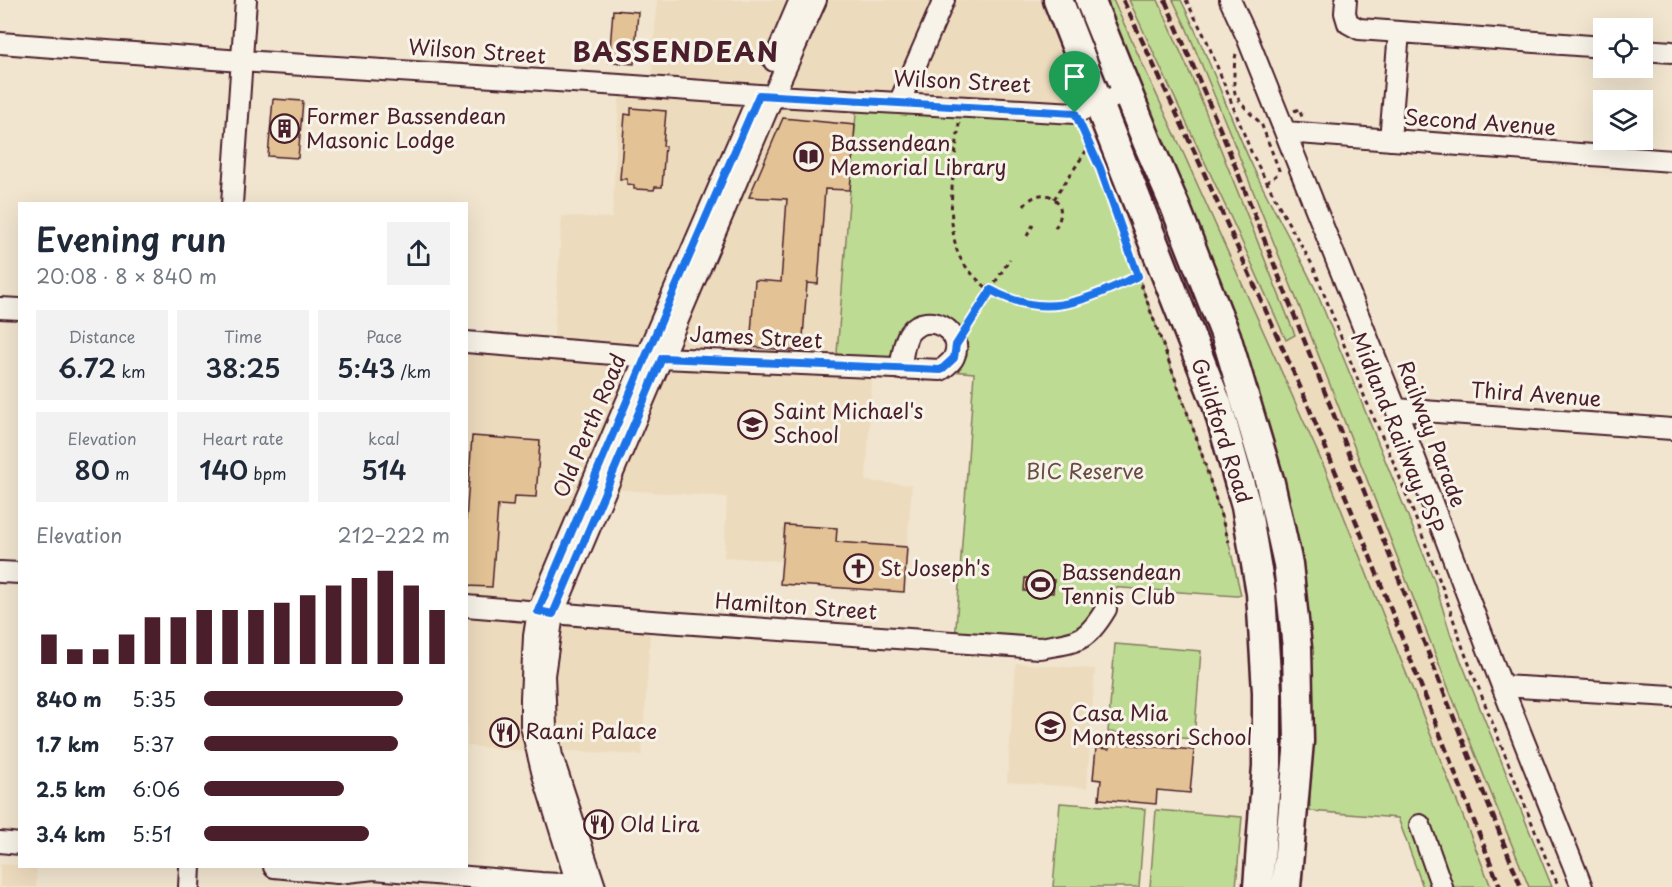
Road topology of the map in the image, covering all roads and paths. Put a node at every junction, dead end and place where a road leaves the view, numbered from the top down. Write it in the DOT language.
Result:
graph roads {
  1 [pos="246,0"];
  2 [pos="800,0"];
  3 [pos="816,0"];
  4 [pos="944,0"];
  5 [pos="1058,0"];
  6 [pos="1090,0"];
  7 [pos="1186,0"];
  8 [pos="1230,0"];
  9 [pos="1346,0"];
  10 [pos="1399,32"];
  11 [pos="1247,38"];
  12 [pos="0,44"];
  13 [pos="1593,46"];
  14 [pos="1653,51"];
  15 [pos="1672,52"];
  16 [pos="241,61"];
  17 [pos="1127,92"];
  18 [pos="766,95"];
  19 [pos="898,103"];
  20 [pos="960,106"];
  21 [pos="1087,108"];
  22 [pos="1285,132"];
  23 [pos="1390,140"];
  24 [pos="1090,145"];
  25 [pos="1672,161"];
  26 [pos="1267,182"];
  27 [pos="1054,199"];
  28 [pos="232,202"];
  29 [pos="1024,206"];
  30 [pos="1033,225"];
  31 [pos="1054,229"];
  32 [pos="1027,236"];
  33 [pos="1010,259"];
  34 [pos="1138,276"];
  35 [pos="991,290"];
  36 [pos="0,308"];
  37 [pos="18,309"];
  38 [pos="468,342"];
  39 [pos="956,345"];
  40 [pos="654,357"];
  41 [pos="900,369"];
  42 [pos="1396,409"];
  43 [pos="1672,429"];
  44 [pos="1230,546"];
  45 [pos="0,572"];
  46 [pos="18,573"];
  47 [pos="468,606"];
  48 [pos="1106,609"];
  49 [pos="546,612"];
  50 [pos="1502,686"];
  51 [pos="1672,696"];
  52 [pos="1420,825"];
  53 [pos="0,842"];
  54 [pos="18,844"];
  55 [pos="190,868"];
  56 [pos="284,868"];
  57 [pos="580,885"];
  58 [pos="189,887"];
  59 [pos="595,887"];
  60 [pos="1258,887"];
  61 [pos="1286,887"];
  62 [pos="1442,887"];
  63 [pos="1559,887"];
  64 [pos="1582,887"];
  1 -- 16 [label="street"];
  2 -- 18 [label="street, Old Perth Road"];
  3 -- 18 [label="street, Old Perth Road"];
  4 -- 19 [label="street"];
  5 -- 21 [label="highway, Guildford Road"];
  6 -- 17 [label="highway, Guildford Road"];
  7 -- 26 [label="path, Midland Railway PSP"];
  8 -- 11 [label="street, Railway Parade"];
  9 -- 10 [label="street"];
  10 -- 13 [label="street"];
  10 -- 23 [label="street"];
  11 -- 22 [label="street, Railway Parade"];
  11 -- 26 [label="path"];
  12 -- 16 [label="street, Wilson Street"];
  14 -- 15 [label="street"];
  16 -- 18 [label="street, Wilson Street"];
  16 -- 28 [label="street"];
  17 -- 21 [label="street, Wilson Street"];
  17 -- 61 [label="highway, Guildford Road"];
  18 -- 19 [label="street, Wilson Street"];
  18 -- 40 [label="street, Old Perth Road"];
  19 -- 20 [label="street, Wilson Street"];
  20 -- 21 [label="street, Wilson Street"];
  20 -- 35 [label="path"];
  21 -- 24 [label="path"];
  21 -- 60 [label="highway, Guildford Road"];
  22 -- 23 [label="street, Second Avenue"];
  22 -- 42 [label="street, Railway Parade"];
  23 -- 25 [label="street, Second Avenue"];
  24 -- 27 [label="path"];
  24 -- 34 [label="path"];
  26 -- 63 [label="path, Midland Railway PSP"];
  27 -- 29 [label="path"];
  27 -- 31 [label="path"];
  30 -- 32 [label="path"];
  33 -- 35 [label="path"];
  34 -- 35 [label="path"];
  34 -- 44 [label="path"];
  35 -- 39 [label="path"];
  36 -- 37 [label="street"];
  38 -- 40 [label="street, James Street"];
  39 -- 41 [label="street, James Street"];
  39 -- 41 [label="street"];
  40 -- 41 [label="street, James Street"];
  40 -- 49 [label="street, Old Perth Road"];
  42 -- 43 [label="street, Third Avenue"];
  42 -- 50 [label="street, Railway Parade"];
  45 -- 46 [label="street"];
  47 -- 49 [label="street, Hamilton Street"];
  48 -- 49 [label="street, Hamilton Street"];
  49 -- 57 [label="street, Old Perth Road"];
  49 -- 59 [label="street, Old Perth Road"];
  50 -- 51 [label="street"];
  50 -- 64 [label="street, Railway Parade"];
  52 -- 62 [label="street"];
  53 -- 54 [label="street"];
  55 -- 58 [label="street"];
  56 -- 57 [label="street"];
}
